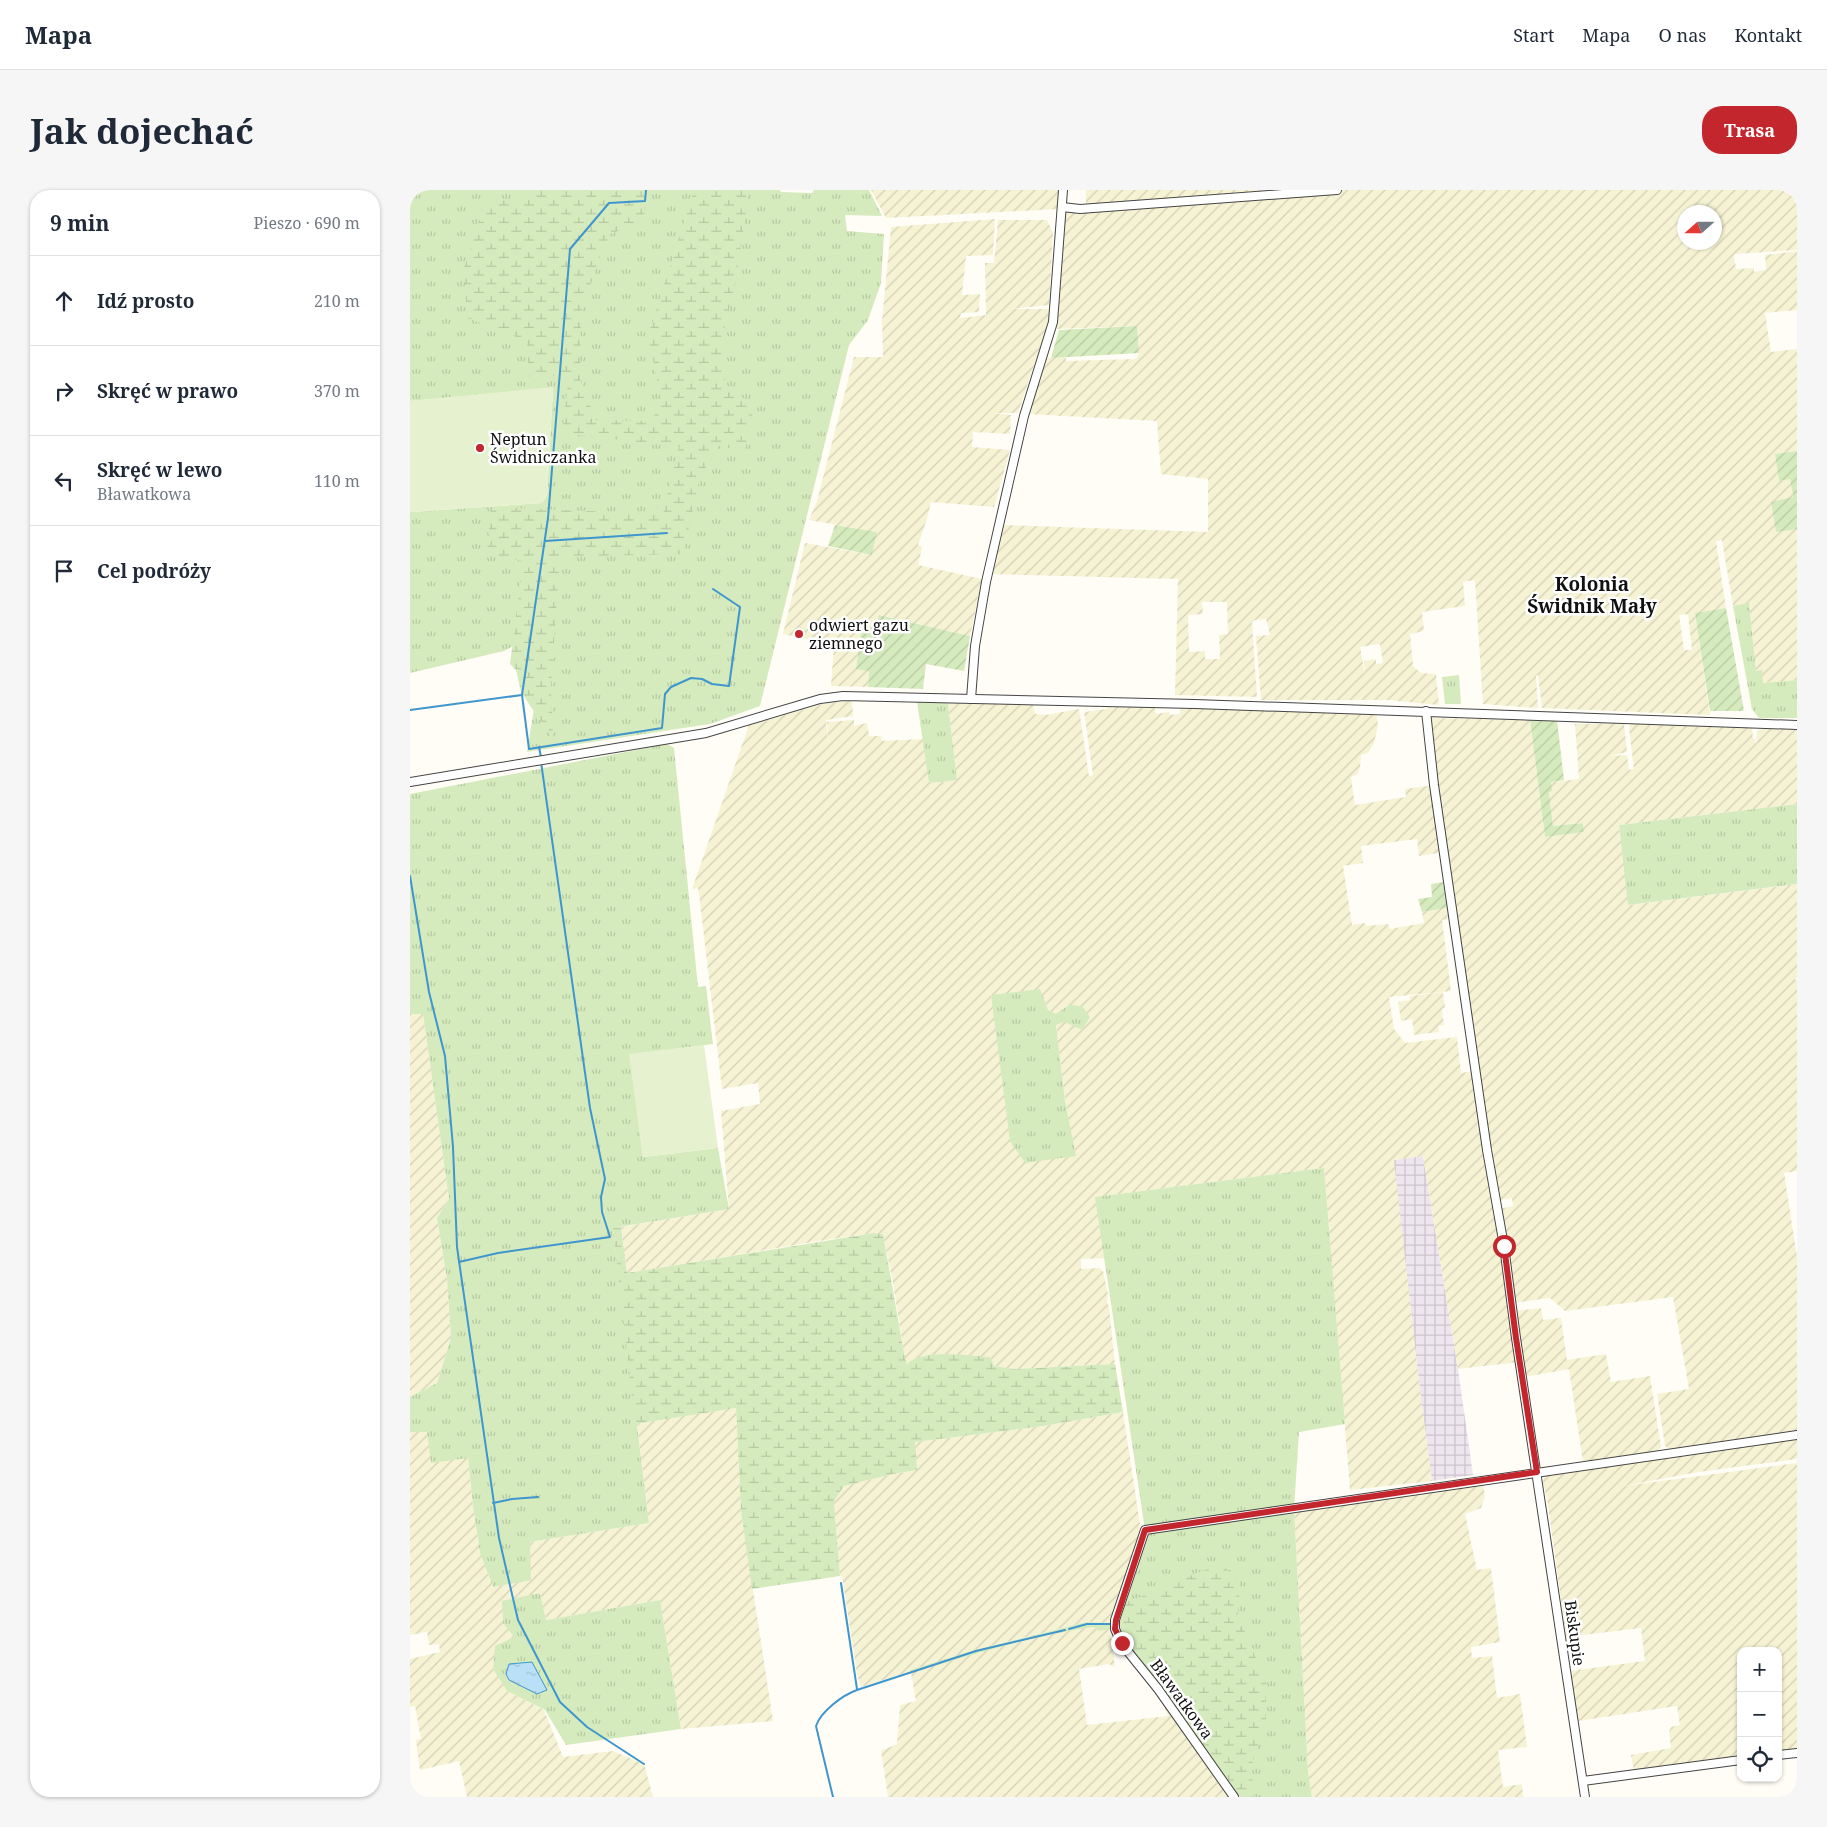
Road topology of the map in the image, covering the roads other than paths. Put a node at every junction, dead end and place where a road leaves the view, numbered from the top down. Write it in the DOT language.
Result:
graph roads {
  1 [pos="1063,190"];
  2 [pos="1337,190"];
  3 [pos="1062,207"];
  4 [pos="971,699"];
  5 [pos="1426,711"];
  6 [pos="1797,725"];
  7 [pos="410,782"];
  8 [pos="1797,1435"];
  9 [pos="1537,1472"];
  10 [pos="1797,1753"];
  11 [pos="1782,1755"];
  12 [pos="1737,1761"];
  13 [pos="1583,1781"];
  14 [pos="1234,1797"];
  15 [pos="1586,1797"];
  1 -- 3 [label="street"];
  2 -- 3 [label="street"];
  3 -- 4 [label="street"];
  4 -- 5 [label="street"];
  4 -- 7 [label="street"];
  5 -- 6 [label="street"];
  5 -- 9 [label="street, Biskupie"];
  8 -- 9 [label="street"];
  9 -- 13 [label="street, Biskupie"];
  9 -- 14 [label="street, Bławatkowa"];
  10 -- 11 [label="street"];
  12 -- 13 [label="street"];
  13 -- 15 [label="street, Biskupie"];
}
